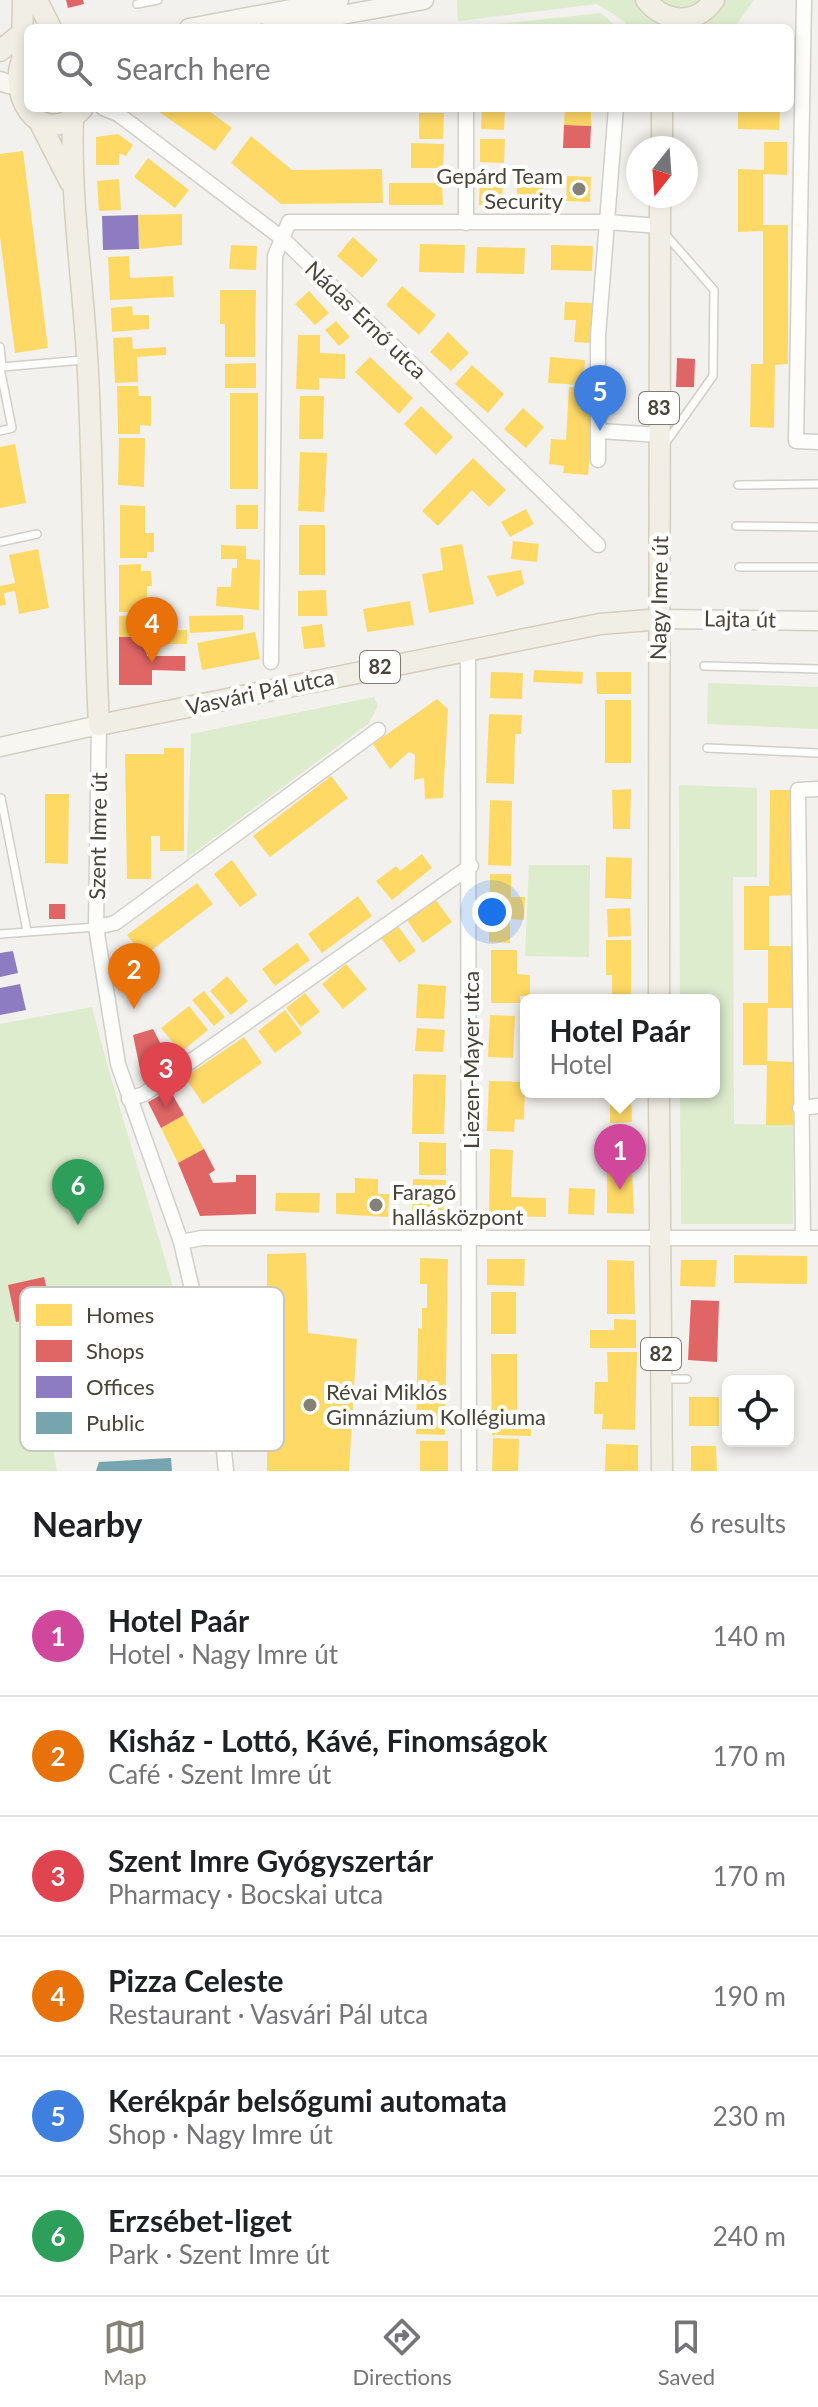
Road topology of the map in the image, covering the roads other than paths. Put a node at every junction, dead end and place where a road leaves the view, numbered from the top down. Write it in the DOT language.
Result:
graph roads {
  1 [pos="23,0"];
  2 [pos="158,0"];
  3 [pos="339,0"];
  4 [pos="424,0"];
  5 [pos="714,0"];
  6 [pos="804,0"];
  7 [pos="137,4"];
  8 [pos="270,12"];
  9 [pos="652,12"];
  10 [pos="689,23"];
  11 [pos="209,24"];
  12 [pos="15,50"];
  13 [pos="4,83"];
  14 [pos="117,112"];
  15 [pos="466,112"];
  16 [pos="616,112"];
  17 [pos="662,112"];
  18 [pos="669,112"];
  19 [pos="78,113"];
  20 [pos="801,121"];
  21 [pos="818,121"];
  22 [pos="41,125"];
  23 [pos="662,136"];
  24 [pos="664,136"];
  25 [pos="71,184"];
  26 [pos="660,208"];
  27 [pos="607,222"];
  28 [pos="466,223"];
  29 [pos="659,226"];
  30 [pos="283,239"];
  31 [pos="0,347"];
  32 [pos="87,360"];
  33 [pos="1,368"];
  34 [pos="0,431"];
  35 [pos="600,431"];
  36 [pos="818,442"];
  37 [pos="659,444"];
  38 [pos="598,460"];
  39 [pos="818,484"];
  40 [pos="738,485"];
  41 [pos="736,526"];
  42 [pos="818,527"];
  43 [pos="37,534"];
  44 [pos="0,542"];
  45 [pos="598,545"];
  46 [pos="739,567"];
  47 [pos="818,567"];
  48 [pos="662,619"];
  49 [pos="818,621"];
  50 [pos="468,649"];
  51 [pos="271,662"];
  52 [pos="704,666"];
  53 [pos="818,669"];
  54 [pos="99,725"];
  55 [pos="378,730"];
  56 [pos="0,747"];
  57 [pos="707,748"];
  58 [pos="818,753"];
  59 [pos="818,789"];
  60 [pos="1,798"];
  61 [pos="4,839"];
  62 [pos="471,866"];
  63 [pos="96,927"];
  64 [pos="27,931"];
  65 [pos="0,934"];
  66 [pos="659,994"];
  67 [pos="659,1098"];
  68 [pos="129,1099"];
  69 [pos="818,1106"];
  70 [pos="800,1108"];
  71 [pos="471,1236"];
  72 [pos="661,1237"];
  73 [pos="811,1238"];
  74 [pos="181,1242"];
  75 [pos="192,1287"];
  76 [pos="661,1379"];
  77 [pos="687,1379"];
  78 [pos="224,1451"];
  79 [pos="226,1471"];
  80 [pos="469,1471"];
  81 [pos="662,1471"];
  1 -- 12 [label="main road"];
  2 -- 7 [label="lane"];
  3 -- 8 [label="street"];
  4 -- 8 [label="street"];
  5 -- 10 [label="main road"];
  6 -- 20 [label="street"];
  8 -- 11 [label="street"];
  9 -- 10 [label="main road"];
  12 -- 13 [label="main road"];
  13 -- 22 [label="main road"];
  14 -- 30 [label="street, Nádas Ernő utca"];
  15 -- 28 [label="street"];
  16 -- 27 [label="street"];
  17 -- 23 [label="main road"];
  18 -- 24 [label="main road"];
  19 -- 22 [label="main road"];
  19 -- 25 [label="main road, Szent Imre út"];
  20 -- 21 [label="street"];
  20 -- 36 [label="street"];
  22 -- 25 [label="main road, Szent Imre út"];
  25 -- 32 [label="main road, Szent Imre út"];
  26 -- 29 [label="main road, Nagy Imre út / 83"];
  27 -- 28 [label="street"];
  27 -- 29 [label="street"];
  27 -- 35 [label="street"];
  28 -- 30 [label="street"];
  29 -- 37 [label="main road, Nagy Imre út / 83"];
  29 -- 37 [label="lane"];
  30 -- 45 [label="street, Nádas Ernő utca"];
  30 -- 51 [label="street"];
  31 -- 33 [label="lane"];
  32 -- 33 [label="lane"];
  32 -- 54 [label="main road, Szent Imre út"];
  33 -- 34 [label="lane"];
  35 -- 37 [label="street"];
  35 -- 38 [label="street"];
  37 -- 48 [label="main road, Nagy Imre út / 83"];
  39 -- 40 [label="lane"];
  41 -- 42 [label="lane"];
  43 -- 44 [label="lane"];
  46 -- 47 [label="lane"];
  48 -- 49 [label="street, Lajta út"];
  48 -- 50 [label="main road, Vasvári Pál utca / 82"];
  48 -- 66 [label="main road, Nagy Imre út"];
  50 -- 54 [label="main road, Vasvári Pál utca / 82"];
  50 -- 62 [label="street, Liezen-Mayer utca"];
  52 -- 53 [label="lane"];
  54 -- 56 [label="street, Vasvári Pál utca"];
  54 -- 63 [label="street, Szent Imre út"];
  55 -- 63 [label="street"];
  57 -- 58 [label="lane"];
  59 -- 70 [label="street"];
  60 -- 61 [label="lane"];
  61 -- 64 [label="lane"];
  62 -- 68 [label="street"];
  62 -- 71 [label="street, Liezen-Mayer utca"];
  63 -- 64 [label="lane"];
  63 -- 68 [label="street, Szent Imre út"];
  64 -- 65 [label="lane"];
  67 -- 72 [label="main road, 82"];
  68 -- 74 [label="street, Szent Imre út"];
  69 -- 70 [label="street"];
  70 -- 73 [label="street"];
  71 -- 72 [label="street"];
  71 -- 74 [label="street"];
  71 -- 80 [label="street, Liezen-Mayer utca"];
  72 -- 73 [label="street"];
  72 -- 76 [label="main road, 82"];
  74 -- 75 [label="street, Szent Imre út"];
  76 -- 77 [label="lane"];
  76 -- 81 [label="main road, 82"];
  78 -- 79 [label="street, Szent Imre út"];
}
